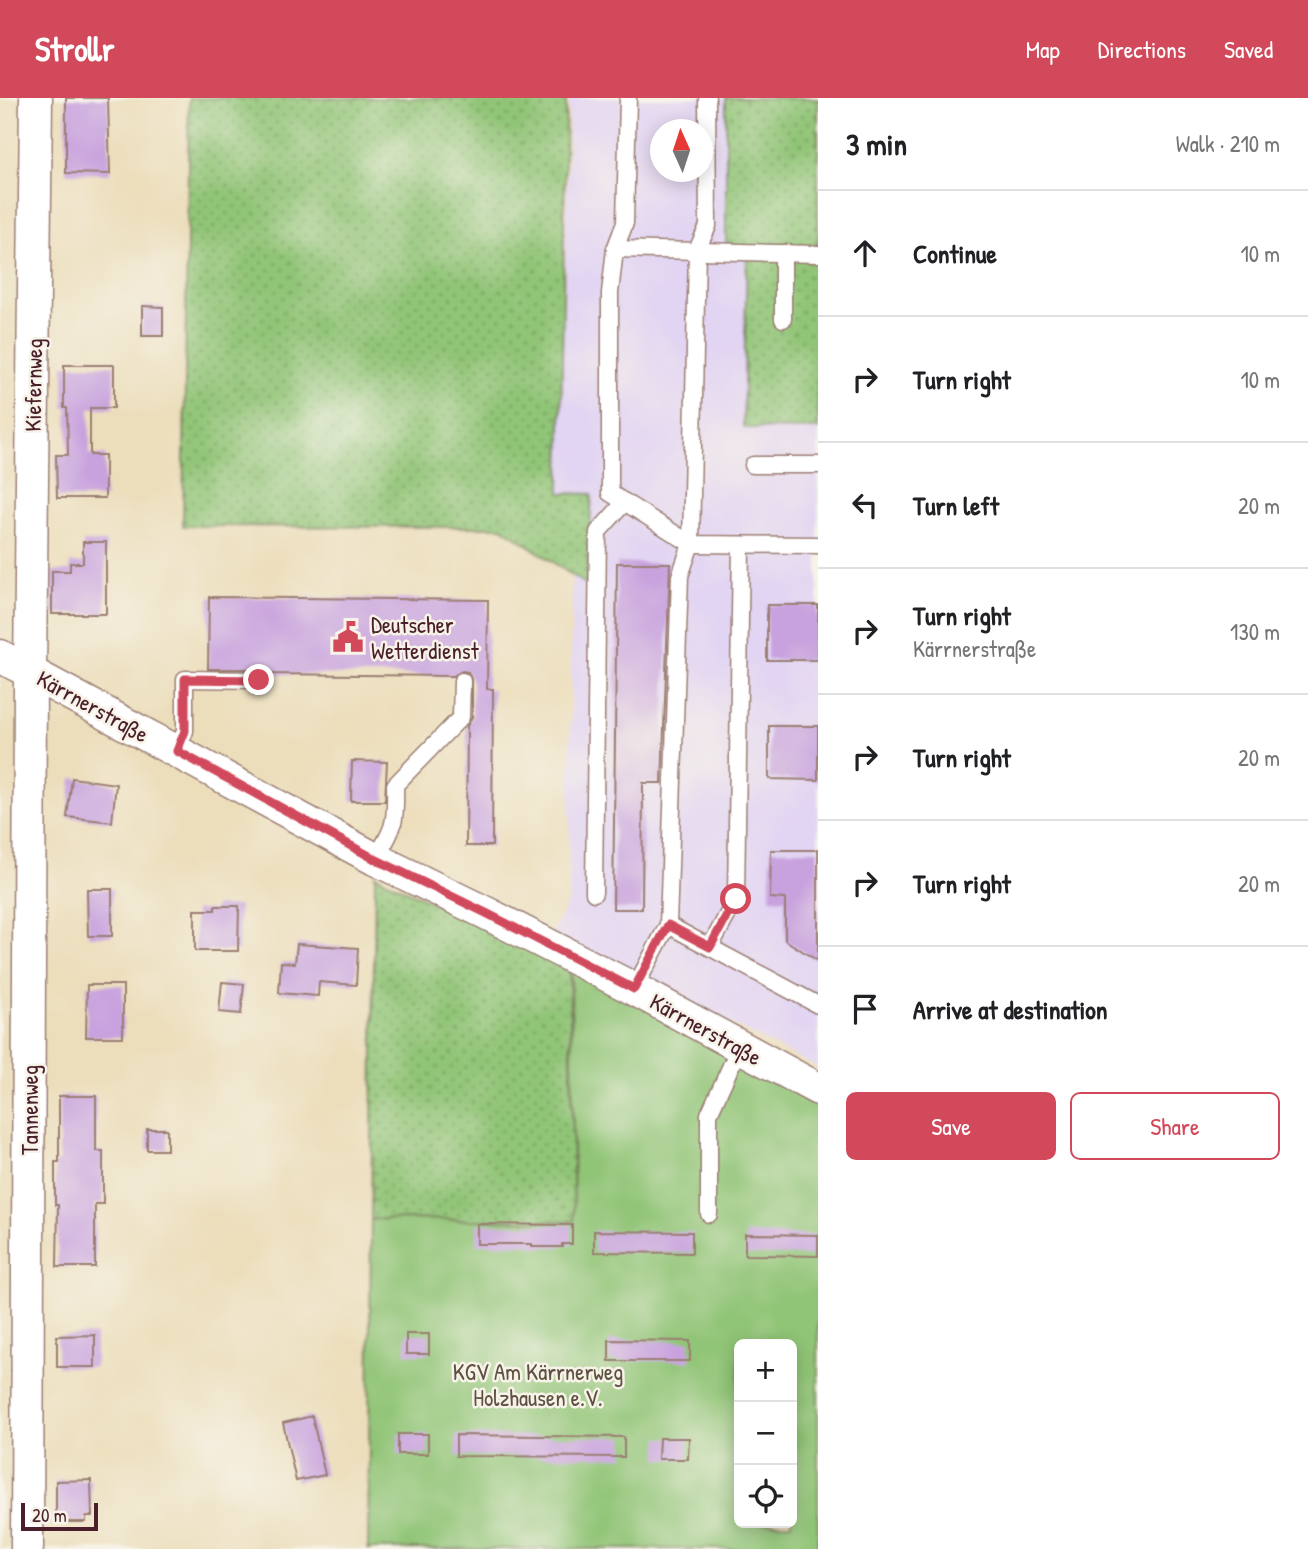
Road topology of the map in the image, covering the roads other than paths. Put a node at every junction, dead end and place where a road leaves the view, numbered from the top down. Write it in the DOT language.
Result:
graph roads {
  1 [pos="36,98"];
  2 [pos="628,98"];
  3 [pos="707,98"];
  4 [pos="615,249"];
  5 [pos="697,250"];
  6 [pos="783,253"];
  7 [pos="818,254"];
  8 [pos="783,319"];
  9 [pos="753,465"];
  10 [pos="818,465"];
  11 [pos="625,502"];
  12 [pos="691,544"];
  13 [pos="741,545"];
  14 [pos="818,545"];
  15 [pos="0,656"];
  16 [pos="30,671"];
  17 [pos="259,680"];
  18 [pos="462,681"];
  19 [pos="177,751"];
  20 [pos="375,859"];
  21 [pos="594,894"];
  22 [pos="668,925"];
  23 [pos="710,947"];
  24 [pos="634,989"];
  25 [pos="818,1005"];
  26 [pos="739,1048"];
  27 [pos="818,1089"];
  28 [pos="709,1214"];
  29 [pos="27,1549"];
  1 -- 16 [label="street, Kiefernweg"];
  2 -- 4 [label="lane"];
  3 -- 5 [label="lane"];
  4 -- 5 [label="lane"];
  4 -- 11 [label="lane"];
  5 -- 6 [label="lane"];
  5 -- 12 [label="lane"];
  6 -- 7 [label="lane"];
  6 -- 8 [label="lane"];
  9 -- 10 [label="lane"];
  11 -- 12 [label="lane"];
  11 -- 21 [label="lane"];
  12 -- 13 [label="lane"];
  12 -- 22 [label="lane"];
  13 -- 14 [label="lane"];
  13 -- 23 [label="lane"];
  15 -- 16 [label="street, Kärrnerstraße"];
  16 -- 19 [label="street, Kärrnerstraße"];
  16 -- 29 [label="street, Tannenweg"];
  17 -- 19 [label="lane"];
  18 -- 20 [label="lane"];
  19 -- 20 [label="street, Kärrnerstraße"];
  20 -- 24 [label="street, Kärrnerstraße"];
  22 -- 23 [label="lane"];
  22 -- 24 [label="lane"];
  23 -- 25 [label="lane"];
  24 -- 26 [label="street, Kärrnerstraße"];
  26 -- 27 [label="street, Kärrnerstraße"];
  26 -- 28 [label="lane"];
}
